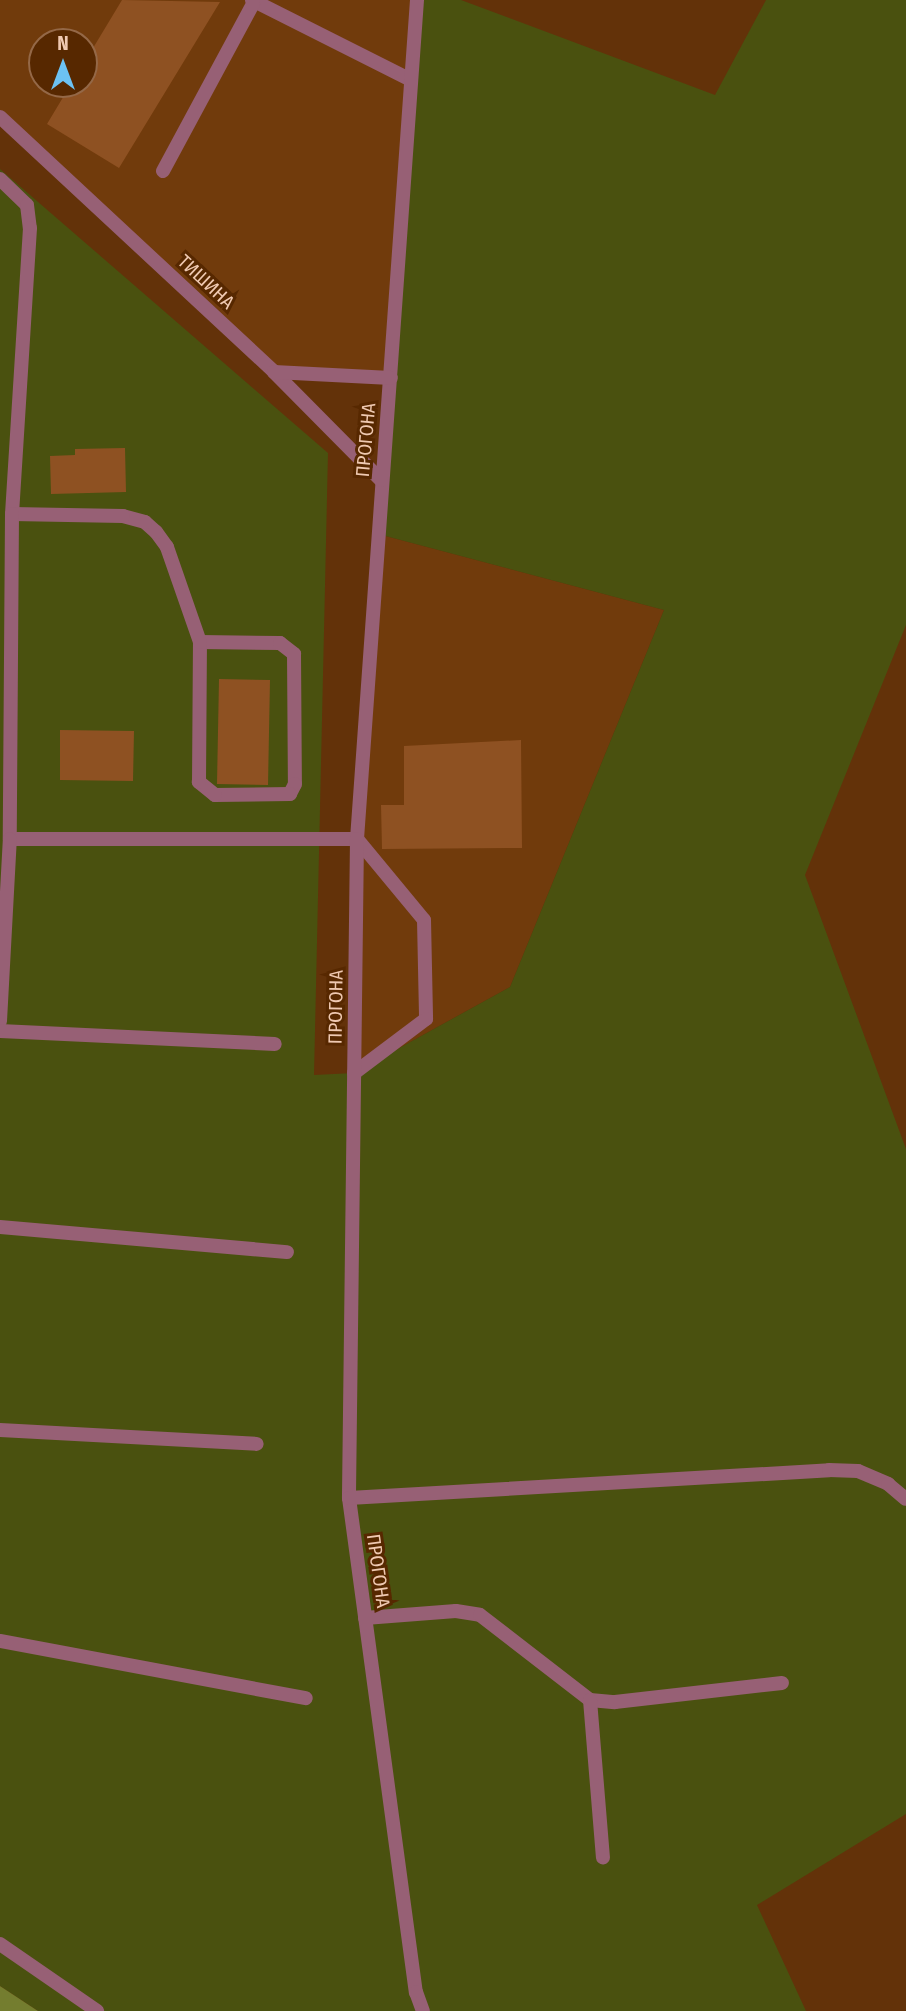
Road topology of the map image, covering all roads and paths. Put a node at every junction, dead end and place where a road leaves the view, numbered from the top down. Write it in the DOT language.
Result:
graph roads {
  1 [pos="417,0"];
  2 [pos="252,2"];
  3 [pos="411,80"];
  4 [pos="0,117"];
  5 [pos="163,171"];
  6 [pos="0,179"];
  7 [pos="274,372"];
  8 [pos="391,378"];
  9 [pos="7,448"];
  10 [pos="381,480"];
  11 [pos="12,514"];
  12 [pos="5,638"];
  13 [pos="200,642"];
  14 [pos="10,839"];
  15 [pos="357,839"];
  16 [pos="0,1021"];
  17 [pos="0,1031"];
  18 [pos="275,1044"];
  19 [pos="354,1073"];
  20 [pos="0,1227"];
  21 [pos="287,1252"];
  22 [pos="0,1430"];
  23 [pos="257,1444"];
  24 [pos="349,1498"];
  25 [pos="906,1499"];
  26 [pos="365,1618"];
  27 [pos="0,1640"];
  28 [pos="782,1683"];
  29 [pos="306,1698"];
  30 [pos="590,1700"];
  31 [pos="603,1857"];
  32 [pos="0,1944"];
  33 [pos="97,2011"];
  34 [pos="423,2011"];
  1 -- 3 [label="street, ПРОГОНА"];
  2 -- 3 [label="street"];
  2 -- 5 [label="street"];
  3 -- 8 [label="street, ПРОГОНА"];
  4 -- 7 [label="street, ТИШИНА"];
  6 -- 9 [label="street"];
  7 -- 8 [label="street"];
  7 -- 10 [label="street, ТИШИНА"];
  8 -- 10 [label="street, ПРОГОНА"];
  9 -- 11 [label="street"];
  10 -- 15 [label="street, ПРОГОНА"];
  11 -- 12 [label="street"];
  11 -- 13 [label="street"];
  12 -- 14 [label="street"];
  13 -- 13 [label="street"];
  14 -- 15 [label="street"];
  14 -- 16 [label="street"];
  15 -- 19 [label="street, ПРОГОНА"];
  15 -- 19 [label="street"];
  17 -- 18 [label="street"];
  19 -- 24 [label="street, ПРОГОНА"];
  20 -- 21 [label="street"];
  22 -- 23 [label="street"];
  24 -- 25 [label="street"];
  24 -- 26 [label="street, ПРОГОНА"];
  26 -- 30 [label="street"];
  26 -- 34 [label="street, ПРОГОНА"];
  27 -- 29 [label="street"];
  28 -- 30 [label="street"];
  30 -- 31 [label="street"];
  32 -- 33 [label="street"];
}
